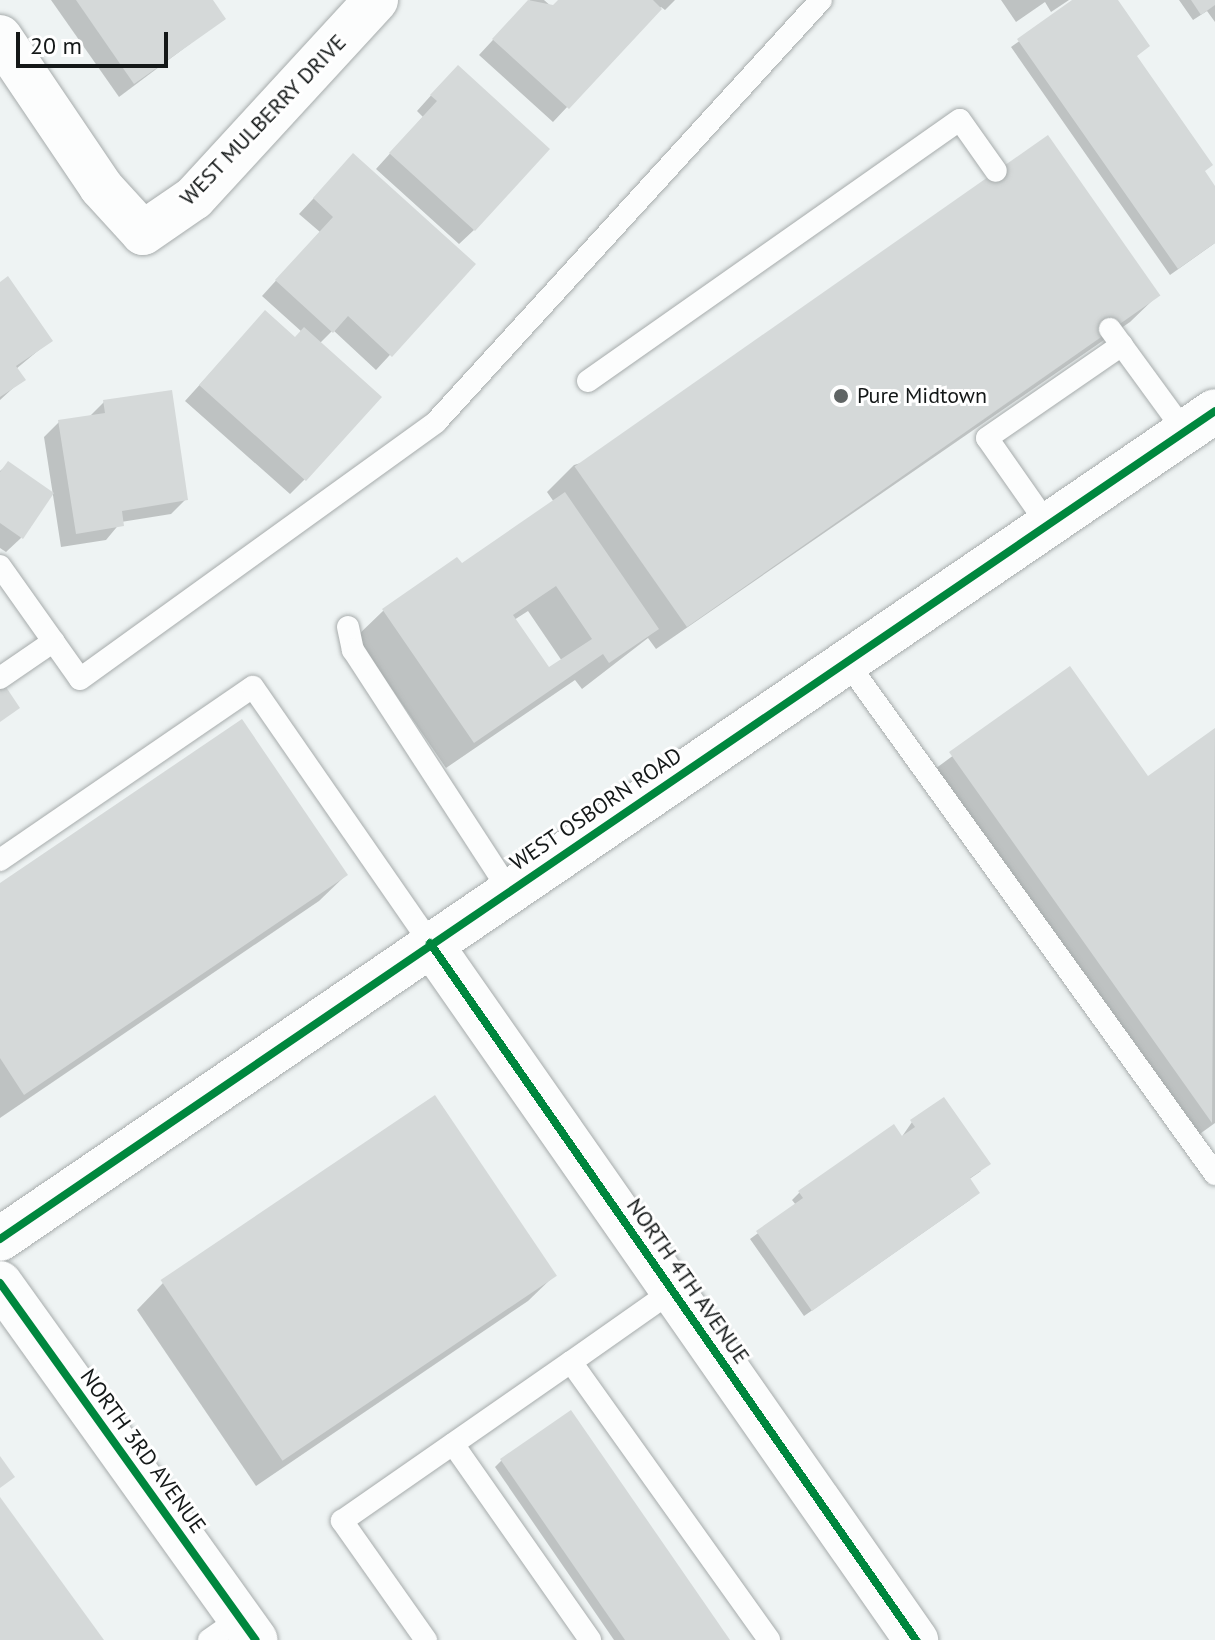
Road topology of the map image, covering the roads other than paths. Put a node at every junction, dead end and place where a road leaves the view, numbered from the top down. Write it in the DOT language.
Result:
graph roads {
  1 [pos="376,0"];
  2 [pos="821,0"];
  3 [pos="0,37"];
  4 [pos="996,171"];
  5 [pos="588,381"];
  6 [pos="1200,422"];
  7 [pos="1048,525"];
  8 [pos="0,566"];
  9 [pos="348,627"];
  10 [pos="54,641"];
  11 [pos="846,661"];
  12 [pos="0,678"];
  13 [pos="0,860"];
  14 [pos="509,890"];
  15 [pos="430,943"];
  16 [pos="1215,1174"];
  17 [pos="0,1239"];
  18 [pos="0,1283"];
  19 [pos="672,1291"];
  20 [pos="571,1362"];
  21 [pos="453,1444"];
  22 [pos="235,1633"];
  23 [pos="426,1640"];
  24 [pos="590,1640"];
  25 [pos="769,1640"];
  26 [pos="916,1640"];
  1 -- 3 [label="street, WEST MULBERRY DRIVE"];
  2 -- 10 [label="lane"];
  4 -- 5 [label="lane"];
  6 -- 7 [label="street, WEST OSBORN ROAD"];
  6 -- 7 [label="lane"];
  7 -- 11 [label="street, WEST OSBORN ROAD"];
  8 -- 10 [label="lane"];
  9 -- 14 [label="lane"];
  10 -- 12 [label="lane"];
  11 -- 14 [label="street, WEST OSBORN ROAD"];
  11 -- 16 [label="lane"];
  13 -- 15 [label="lane"];
  14 -- 15 [label="street, WEST OSBORN ROAD"];
  15 -- 17 [label="street, WEST OSBORN ROAD"];
  15 -- 19 [label="street, NORTH 4TH AVENUE"];
  18 -- 22 [label="street, NORTH 3RD AVENUE"];
  19 -- 20 [label="lane"];
  19 -- 26 [label="street, NORTH 4TH AVENUE"];
  20 -- 21 [label="lane"];
  20 -- 25 [label="lane"];
  21 -- 23 [label="lane"];
  21 -- 24 [label="lane"];
}
